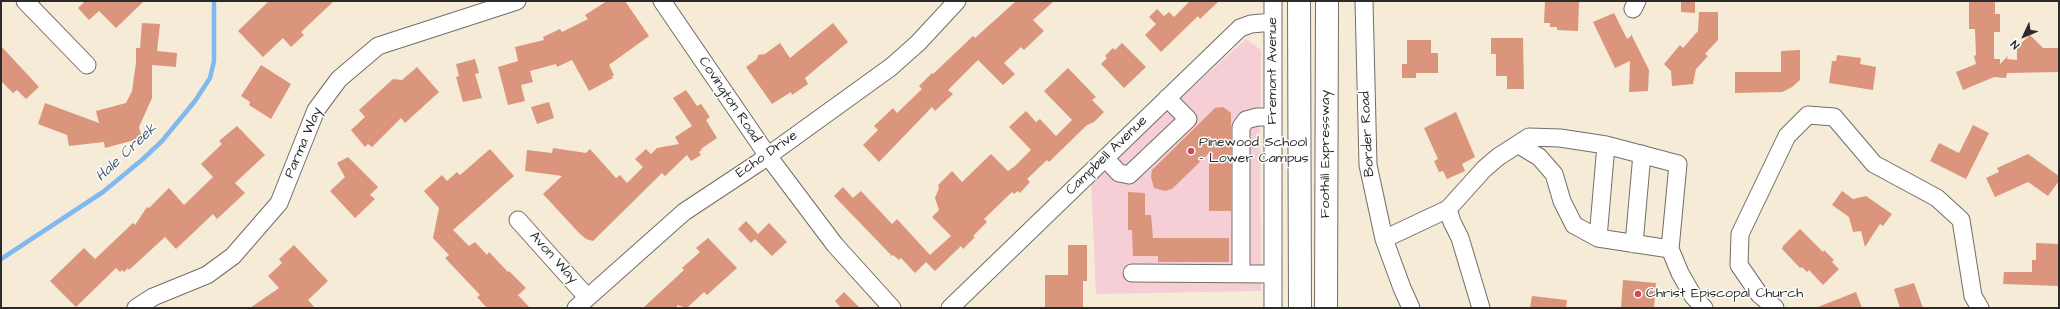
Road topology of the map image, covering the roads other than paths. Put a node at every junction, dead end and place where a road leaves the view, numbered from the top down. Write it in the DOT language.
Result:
graph roads {
  1 [pos="25,1"];
  2 [pos="518,1"];
  3 [pos="662,1"];
  4 [pos="957,1"];
  5 [pos="1273,1"];
  6 [pos="1299,1"];
  7 [pos="1327,1"];
  8 [pos="1364,1"];
  9 [pos="1273,22"];
  10 [pos="86,65"];
  11 [pos="1167,98"];
  12 [pos="1273,117"];
  13 [pos="1519,145"];
  14 [pos="1606,145"];
  15 [pos="1642,154"];
  16 [pos="768,156"];
  17 [pos="1105,158"];
  18 [pos="1448,209"];
  19 [pos="518,220"];
  20 [pos="1598,238"];
  21 [pos="1384,239"];
  22 [pos="1634,244"];
  23 [pos="1670,249"];
  24 [pos="1242,272"];
  25 [pos="1132,273"];
  26 [pos="1273,274"];
  27 [pos="581,302"];
  28 [pos="136,308"];
  29 [pos="892,308"];
  30 [pos="950,308"];
  31 [pos="1273,308"];
  32 [pos="1300,308"];
  33 [pos="1326,308"];
  34 [pos="1411,308"];
  35 [pos="1481,308"];
  36 [pos="1704,308"];
  37 [pos="1775,308"];
  38 [pos="1980,308"];
  1 -- 10 [label="street"];
  2 -- 28 [label="street, Parma Way"];
  3 -- 16 [label="street, Covington Road"];
  4 -- 16 [label="street, Echo Drive"];
  5 -- 9 [label="street, Fremont Avenue"];
  6 -- 32 [label="highway, Foothill Expressway"];
  7 -- 33 [label="highway, Foothill Expressway"];
  8 -- 21 [label="street, Border Road"];
  9 -- 11 [label="street, Campbell Avenue"];
  9 -- 12 [label="street, Fremont Avenue"];
  11 -- 17 [label="street, Campbell Avenue"];
  11 -- 17 [label="street"];
  12 -- 24 [label="street"];
  12 -- 26 [label="street, Fremont Avenue"];
  13 -- 14 [label="street"];
  13 -- 18 [label="street"];
  13 -- 20 [label="street"];
  14 -- 15 [label="street"];
  14 -- 20 [label="street"];
  15 -- 22 [label="street"];
  15 -- 23 [label="street"];
  16 -- 27 [label="street, Echo Drive"];
  16 -- 29 [label="street, Covington Road"];
  17 -- 30 [label="street, Campbell Avenue"];
  18 -- 21 [label="street"];
  18 -- 35 [label="street"];
  19 -- 27 [label="street, Avon Way"];
  20 -- 22 [label="street"];
  21 -- 34 [label="street, Border Road"];
  22 -- 23 [label="street"];
  23 -- 36 [label="street"];
  24 -- 25 [label="street"];
  24 -- 26 [label="street"];
  26 -- 31 [label="street, Fremont Avenue"];
  37 -- 38 [label="street"];
}
